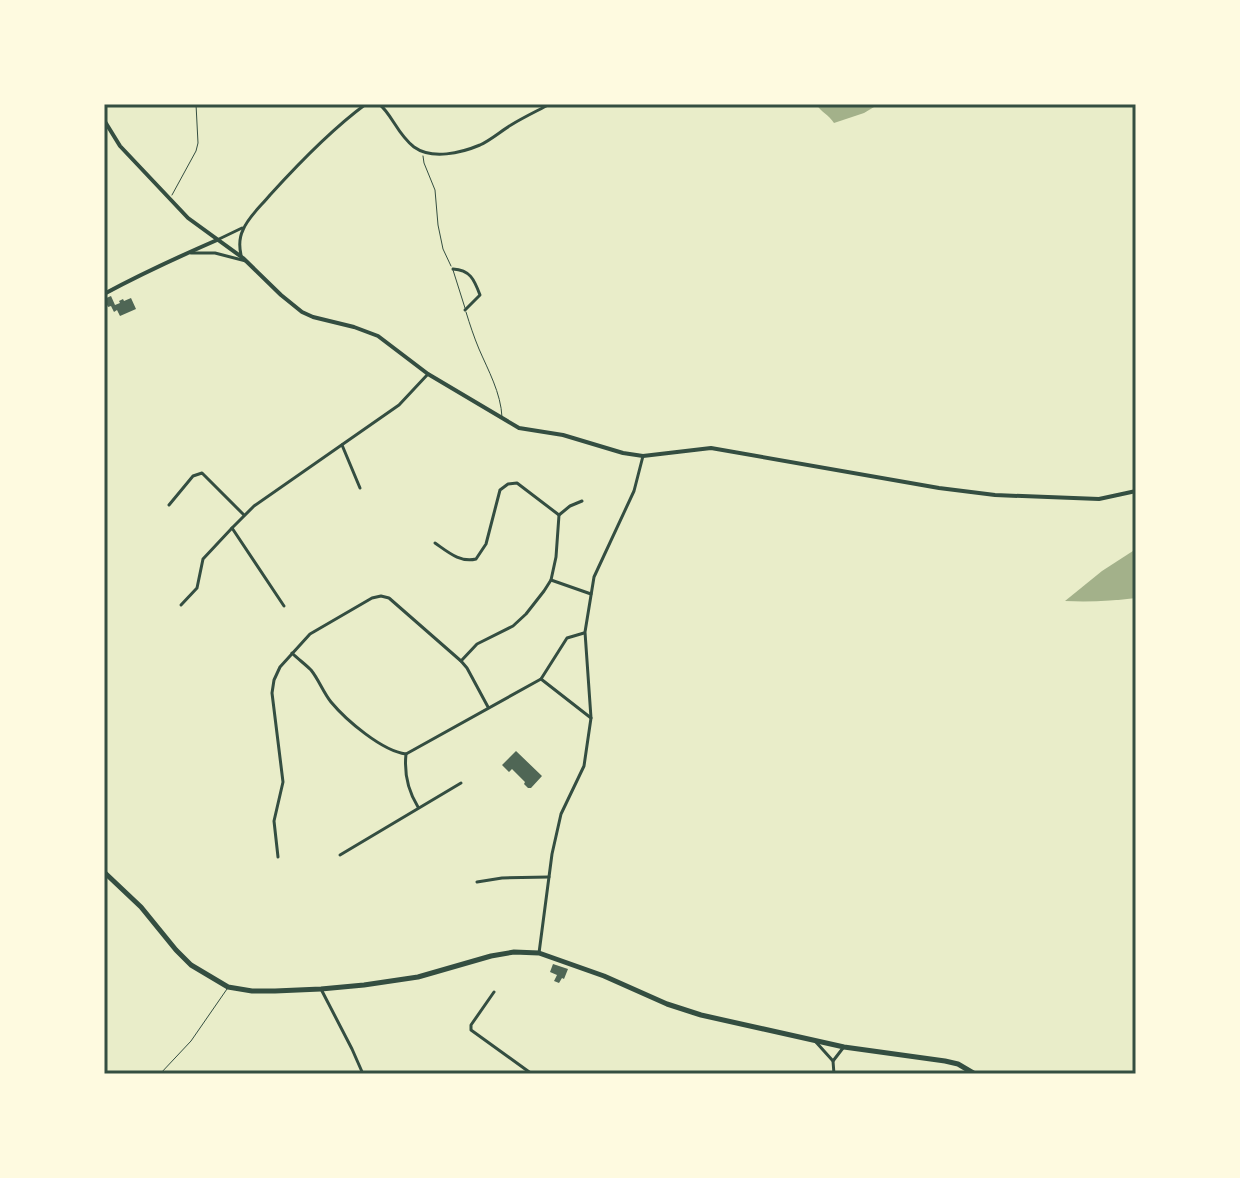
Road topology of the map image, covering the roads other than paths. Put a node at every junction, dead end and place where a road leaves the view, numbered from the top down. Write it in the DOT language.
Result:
graph roads {
  1 [pos="196,104"];
  2 [pos="366,104"];
  3 [pos="379,104"];
  4 [pos="550,104"];
  5 [pos="104,120"];
  6 [pos="424,152"];
  7 [pos="171,198"];
  8 [pos="243,228"];
  9 [pos="217,240"];
  10 [pos="187,253"];
  11 [pos="245,260"];
  12 [pos="453,269"];
  13 [pos="104,294"];
  14 [pos="465,310"];
  15 [pos="428,374"];
  16 [pos="502,419"];
  17 [pos="342,445"];
  18 [pos="643,456"];
  19 [pos="360,488"];
  20 [pos="1136,491"];
  21 [pos="582,501"];
  22 [pos="169,505"];
  23 [pos="244,515"];
  24 [pos="559,515"];
  25 [pos="232,528"];
  26 [pos="435,543"];
  27 [pos="551,580"];
  28 [pos="591,594"];
  29 [pos="181,605"];
  30 [pos="284,606"];
  31 [pos="585,632"];
  32 [pos="292,653"];
  33 [pos="461,661"];
  34 [pos="541,679"];
  35 [pos="488,707"];
  36 [pos="591,718"];
  37 [pos="406,754"];
  38 [pos="461,783"];
  39 [pos="419,808"];
  40 [pos="340,855"];
  41 [pos="278,857"];
  42 [pos="104,872"];
  43 [pos="549,877"];
  44 [pos="477,882"];
  45 [pos="539,953"];
  46 [pos="228,987"];
  47 [pos="321,989"];
  48 [pos="494,992"];
  49 [pos="815,1041"];
  50 [pos="844,1047"];
  51 [pos="833,1061"];
  52 [pos="160,1074"];
  53 [pos="363,1074"];
  54 [pos="532,1074"];
  55 [pos="834,1074"];
  56 [pos="975,1074"];
  1 -- 7 [label="lane"];
  2 -- 8 [label="street"];
  3 -- 6 [label="street"];
  4 -- 6 [label="street"];
  5 -- 7 [label="street"];
  6 -- 12 [label="lane"];
  7 -- 9 [label="street"];
  8 -- 9 [label="street"];
  8 -- 11 [label="street"];
  9 -- 10 [label="street"];
  9 -- 11 [label="street"];
  10 -- 11 [label="street"];
  10 -- 13 [label="street"];
  11 -- 15 [label="street"];
  12 -- 14 [label="lane"];
  12 -- 14 [label="street"];
  14 -- 16 [label="lane"];
  15 -- 16 [label="street"];
  15 -- 17 [label="street"];
  16 -- 18 [label="street"];
  17 -- 19 [label="street"];
  17 -- 23 [label="street"];
  18 -- 20 [label="street"];
  18 -- 28 [label="street"];
  21 -- 24 [label="street"];
  22 -- 23 [label="street"];
  23 -- 25 [label="street"];
  24 -- 26 [label="street"];
  24 -- 27 [label="street"];
  25 -- 29 [label="street"];
  25 -- 30 [label="street"];
  27 -- 28 [label="street"];
  27 -- 33 [label="street"];
  28 -- 31 [label="street"];
  31 -- 34 [label="street"];
  31 -- 36 [label="street"];
  32 -- 33 [label="street"];
  32 -- 37 [label="street"];
  32 -- 41 [label="street"];
  33 -- 35 [label="street"];
  34 -- 35 [label="street"];
  34 -- 36 [label="street"];
  35 -- 37 [label="street"];
  36 -- 43 [label="street"];
  37 -- 39 [label="street"];
  38 -- 39 [label="street"];
  39 -- 40 [label="street"];
  42 -- 46 [label="main road"];
  43 -- 44 [label="street"];
  43 -- 45 [label="street"];
  45 -- 47 [label="main road"];
  45 -- 49 [label="main road"];
  46 -- 47 [label="main road"];
  46 -- 52 [label="lane"];
  47 -- 53 [label="street"];
  48 -- 54 [label="street"];
  49 -- 50 [label="main road"];
  49 -- 51 [label="street"];
  50 -- 51 [label="street"];
  50 -- 56 [label="main road"];
  51 -- 55 [label="street"];
}
